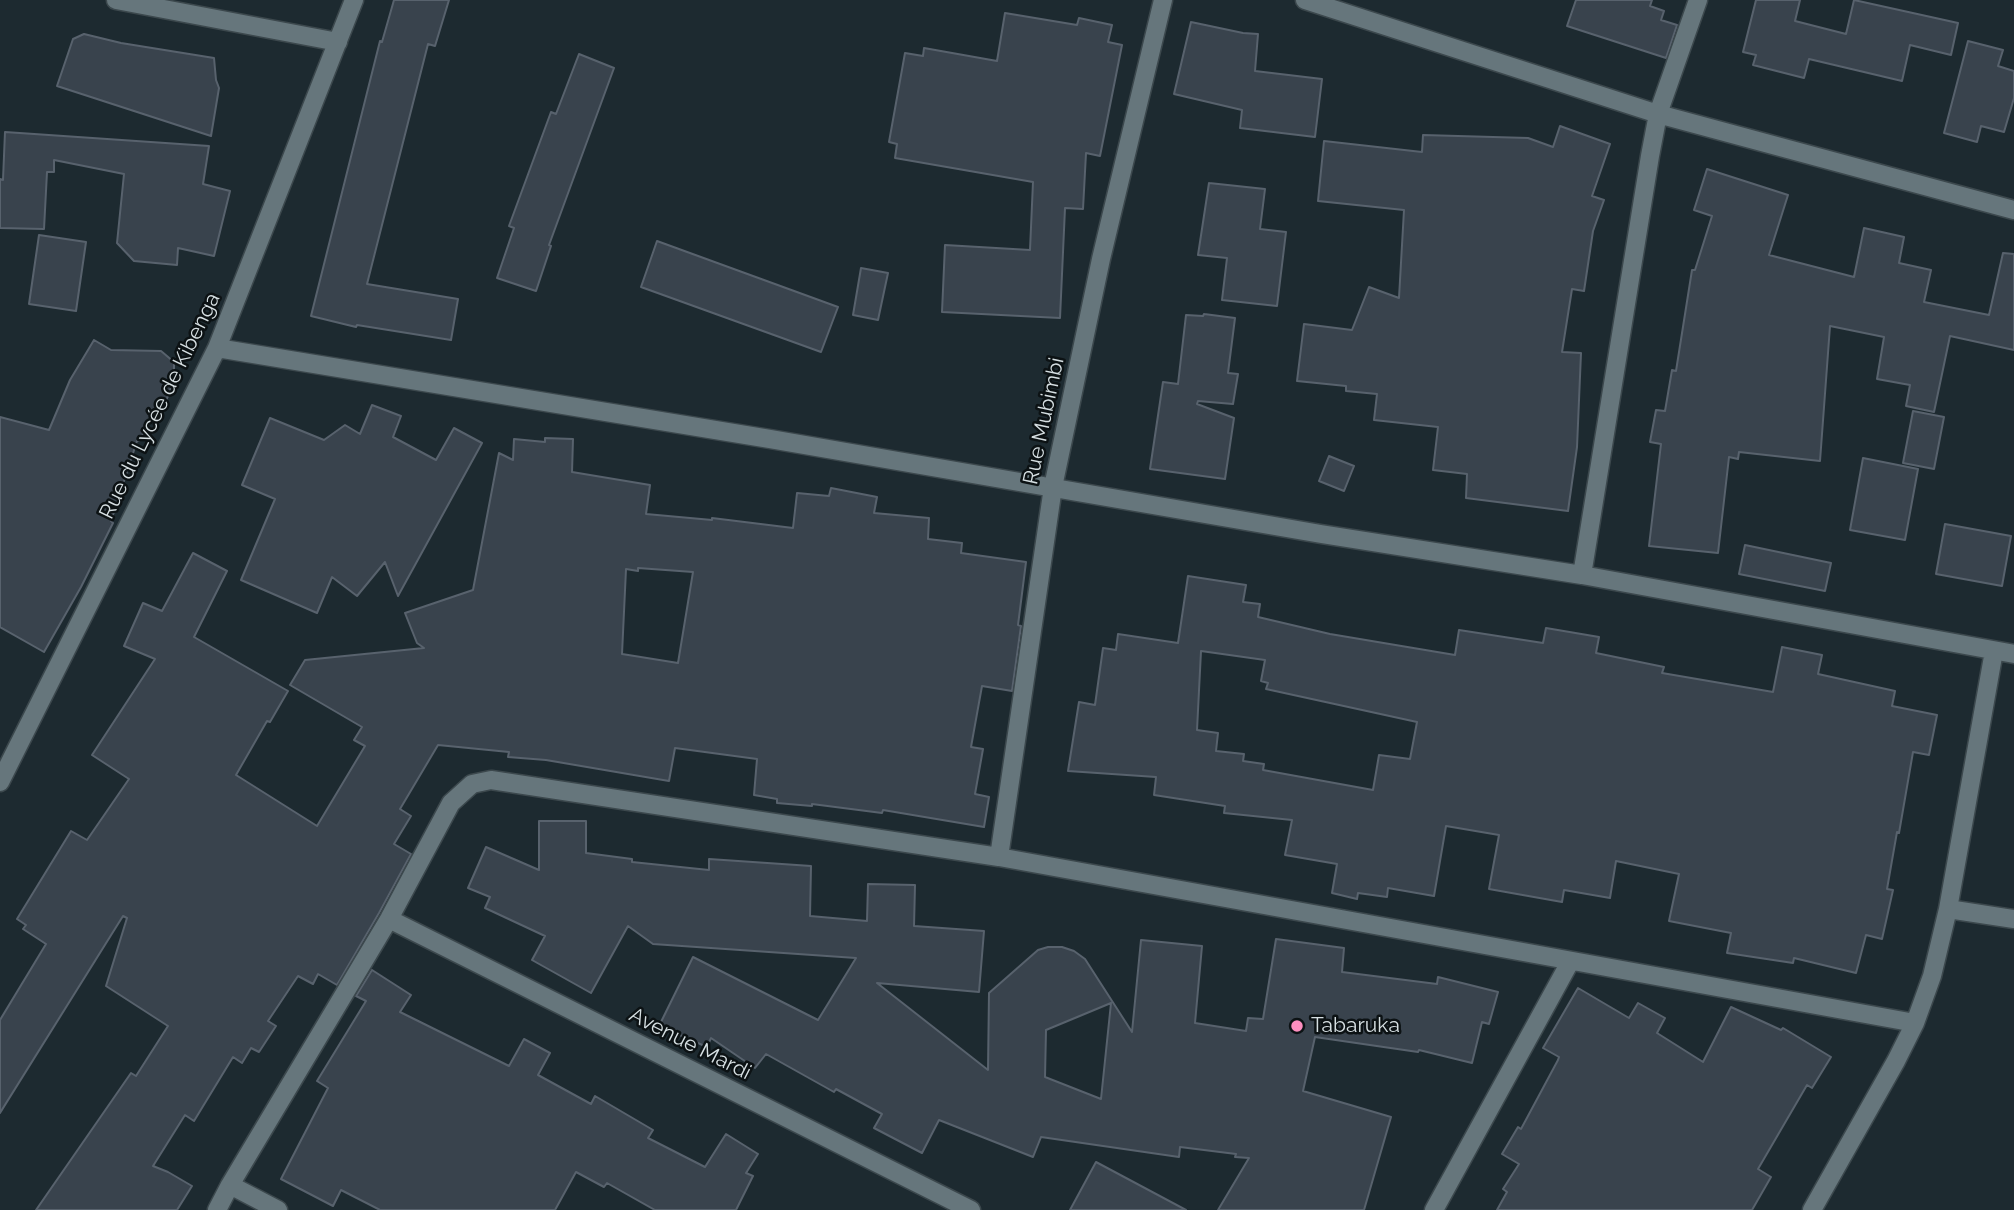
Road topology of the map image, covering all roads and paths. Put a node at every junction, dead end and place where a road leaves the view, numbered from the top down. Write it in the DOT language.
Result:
graph roads {
  1 [pos="116,0"];
  2 [pos="354,0"];
  3 [pos="1163,0"];
  4 [pos="1305,0"];
  5 [pos="1699,0"];
  6 [pos="338,42"];
  7 [pos="1658,114"];
  8 [pos="2014,210"];
  9 [pos="218,348"];
  10 [pos="1053,487"];
  11 [pos="1582,575"];
  12 [pos="1994,651"];
  13 [pos="2014,654"];
  14 [pos="0,782"];
  15 [pos="999,858"];
  16 [pos="1948,909"];
  17 [pos="389,919"];
  18 [pos="2014,919"];
  19 [pos="1570,961"];
  20 [pos="1915,1023"];
  21 [pos="230,1185"];
  22 [pos="217,1210"];
  23 [pos="278,1210"];
  24 [pos="971,1210"];
  25 [pos="1434,1210"];
  26 [pos="1812,1210"];
  1 -- 6 [label="street"];
  2 -- 6 [label="street, Rue du Lycée de Kibenga"];
  3 -- 10 [label="street, Rue Mubimbi"];
  4 -- 7 [label="street"];
  5 -- 7 [label="street"];
  6 -- 9 [label="street, Rue du Lycée de Kibenga"];
  7 -- 8 [label="street"];
  7 -- 11 [label="street"];
  9 -- 10 [label="street"];
  9 -- 14 [label="street, Rue du Lycée de Kibenga"];
  10 -- 11 [label="street"];
  10 -- 15 [label="street, Rue Mubimbi"];
  11 -- 12 [label="street"];
  12 -- 13 [label="street"];
  12 -- 16 [label="street"];
  15 -- 17 [label="street"];
  15 -- 19 [label="street"];
  16 -- 18 [label="street"];
  16 -- 20 [label="street"];
  17 -- 21 [label="street"];
  17 -- 24 [label="street, Avenue Mardi"];
  19 -- 20 [label="street"];
  19 -- 25 [label="street"];
  20 -- 26 [label="street"];
  21 -- 22 [label="street"];
  21 -- 23 [label="street"];
}
